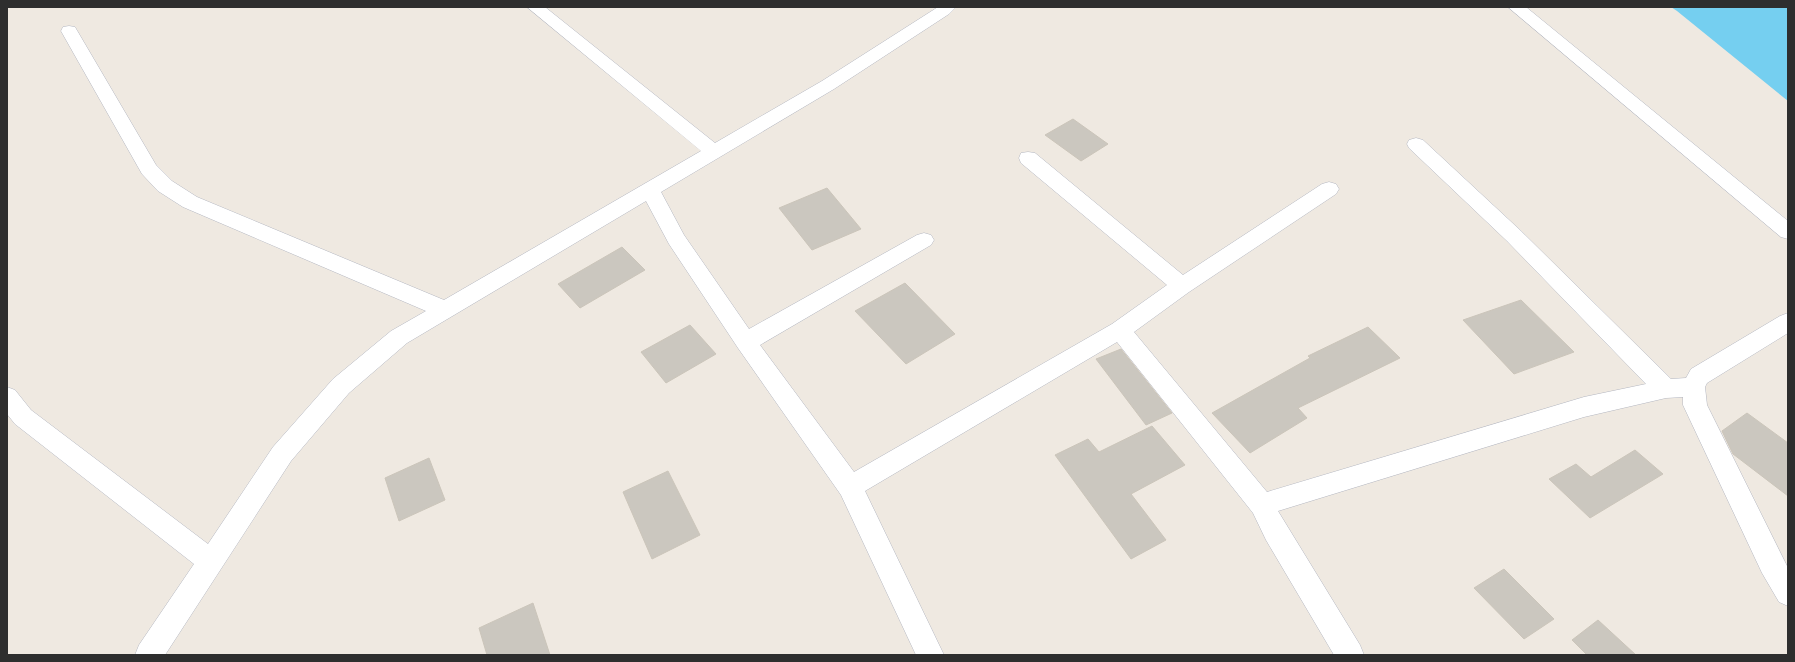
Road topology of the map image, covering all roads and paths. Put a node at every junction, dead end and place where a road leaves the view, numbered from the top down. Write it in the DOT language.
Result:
graph roads {
  1 [pos="536,7"];
  2 [pos="948,7"];
  3 [pos="1516,7"];
  4 [pos="69,31"];
  5 [pos="1416,144"];
  6 [pos="714,152"];
  7 [pos="1028,158"];
  8 [pos="650,189"];
  9 [pos="1329,189"];
  10 [pos="1788,232"];
  11 [pos="924,240"];
  12 [pos="1182,286"];
  13 [pos="445,310"];
  14 [pos="1788,322"];
  15 [pos="1120,330"];
  16 [pos="746,342"];
  17 [pos="1693,387"];
  18 [pos="1666,389"];
  19 [pos="7,397"];
  20 [pos="850,486"];
  21 [pos="1262,504"];
  22 [pos="211,562"];
  23 [pos="1788,593"];
  24 [pos="149,655"];
  25 [pos="930,655"];
  26 [pos="1350,655"];
  1 -- 6 [label="street"];
  2 -- 6 [label="street"];
  3 -- 10 [label="street"];
  4 -- 13 [label="street"];
  5 -- 18 [label="street"];
  6 -- 8 [label="street"];
  7 -- 12 [label="street"];
  8 -- 13 [label="street"];
  8 -- 16 [label="street"];
  9 -- 12 [label="street"];
  11 -- 16 [label="street"];
  12 -- 15 [label="street"];
  13 -- 22 [label="street"];
  14 -- 17 [label="street"];
  15 -- 20 [label="street"];
  15 -- 21 [label="street"];
  16 -- 20 [label="street"];
  17 -- 18 [label="street"];
  17 -- 23 [label="street"];
  18 -- 21 [label="street"];
  19 -- 22 [label="street"];
  20 -- 25 [label="street"];
  21 -- 26 [label="street"];
  22 -- 24 [label="street"];
}
